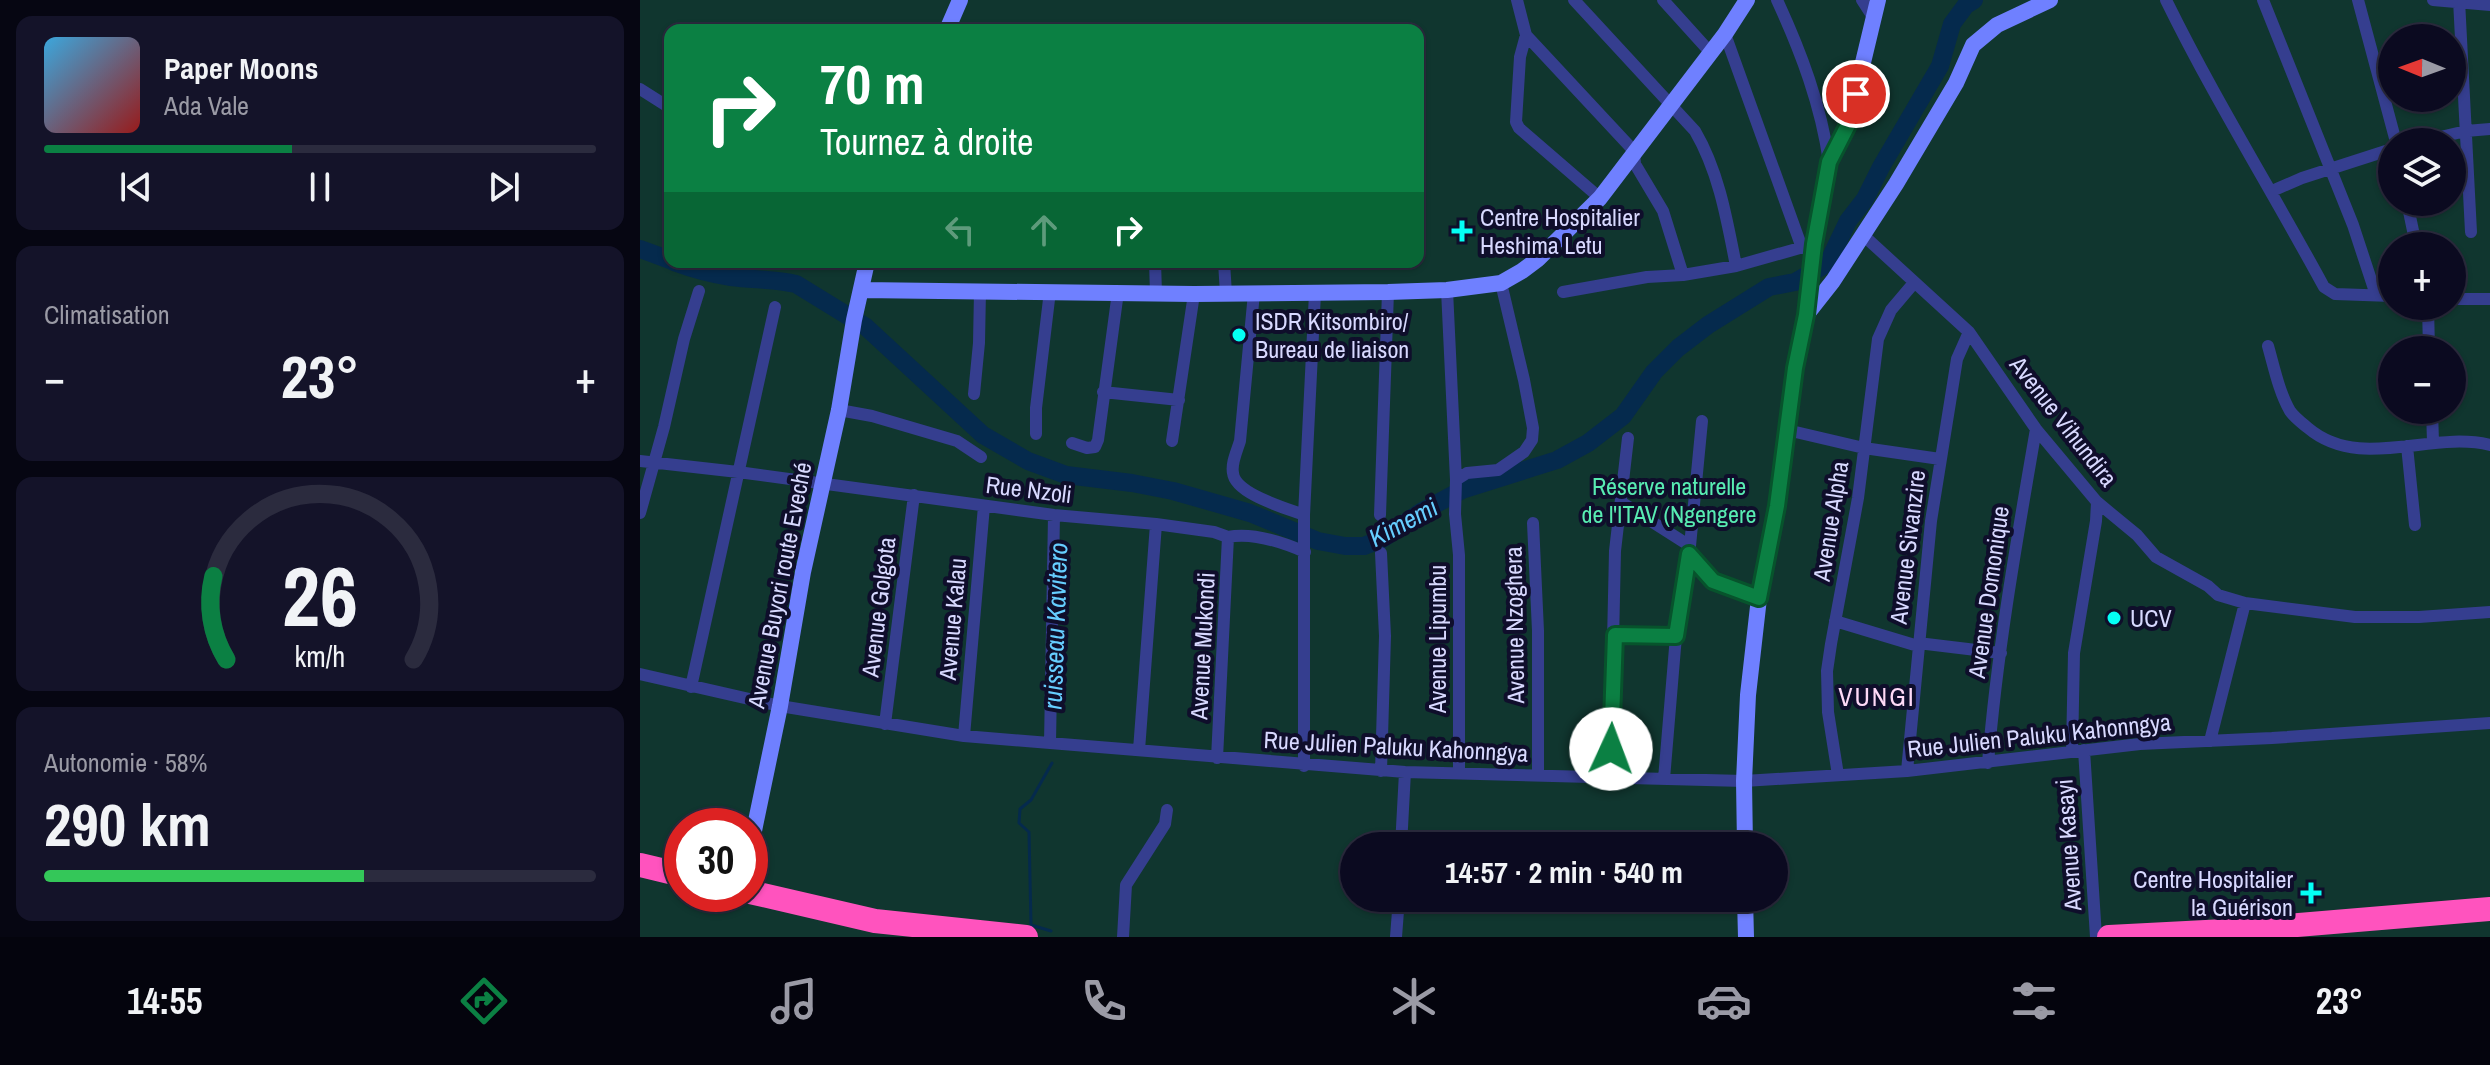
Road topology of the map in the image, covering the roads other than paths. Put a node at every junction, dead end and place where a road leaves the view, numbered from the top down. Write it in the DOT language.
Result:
graph roads {
  1 [pos="960,0"];
  2 [pos="1517,0"];
  3 [pos="1574,0"];
  4 [pos="1663,0"];
  5 [pos="1747,0"];
  6 [pos="1777,0"];
  7 [pos="1862,0"];
  8 [pos="1878,0"];
  9 [pos="2050,0"];
  10 [pos="2166,0"];
  11 [pos="2263,0"];
  12 [pos="2358,0"];
  13 [pos="2433,0"];
  14 [pos="2459,0"];
  15 [pos="2490,5"];
  16 [pos="1873,17"];
  17 [pos="950,24"];
  18 [pos="1725,34"];
  19 [pos="1526,35"];
  20 [pos="1710,52"];
  21 [pos="640,89"];
  22 [pos="1672,103"];
  23 [pos="664,104"];
  24 [pos="2392,128"];
  25 [pos="2466,128"];
  26 [pos="2490,129"];
  27 [pos="2466,131"];
  28 [pos="1634,151"];
  29 [pos="2378,153"];
  30 [pos="1829,162"];
  31 [pos="2330,168"];
  32 [pos="2272,191"];
  33 [pos="1600,198"];
  34 [pos="2471,232"];
  35 [pos="1863,235"];
  36 [pos="1810,251"];
  37 [pos="1736,266"];
  38 [pos="866,268"];
  39 [pos="1155,268"];
  40 [pos="1224,268"];
  41 [pos="1683,275"];
  42 [pos="1501,283"];
  43 [pos="1913,284"];
  44 [pos="862,290"];
  45 [pos="1447,290"];
  46 [pos="699,291"];
  47 [pos="980,291"];
  48 [pos="1050,291"];
  49 [pos="1118,292"];
  50 [pos="1388,292"];
  51 [pos="1563,292"];
  52 [pos="1156,293"];
  53 [pos="1254,293"];
  54 [pos="1315,293"];
  55 [pos="1194,294"];
  56 [pos="1226,294"];
  57 [pos="2376,295"];
  58 [pos="2466,299"];
  59 [pos="2490,299"];
  60 [pos="775,307"];
  61 [pos="1806,315"];
  62 [pos="1969,332"];
  63 [pos="2268,346"];
  64 [pos="1103,392"];
  65 [pos="974,394"];
  66 [pos="1179,400"];
  67 [pos="839,410"];
  68 [pos="1702,421"];
  69 [pos="2432,424"];
  70 [pos="2036,429"];
  71 [pos="1787,430"];
  72 [pos="1036,434"];
  73 [pos="1628,438"];
  74 [pos="1172,441"];
  75 [pos="2433,442"];
  76 [pos="1072,443"];
  77 [pos="2490,445"];
  78 [pos="2407,446"];
  79 [pos="1864,448"];
  80 [pos="981,457"];
  81 [pos="1940,459"];
  82 [pos="646,462"];
  83 [pos="738,472"];
  84 [pos="1456,480"];
  85 [pos="823,484"];
  86 [pos="914,495"];
  87 [pos="1621,502"];
  88 [pos="2097,502"];
  89 [pos="984,506"];
  90 [pos="640,513"];
  91 [pos="1054,515"];
  92 [pos="1380,515"];
  93 [pos="1305,517"];
  94 [pos="1533,523"];
  95 [pos="1156,524"];
  96 [pos="2415,525"];
  97 [pos="1228,537"];
  98 [pos="1305,550"];
  99 [pos="1689,550"];
  100 [pos="1381,553"];
  101 [pos="1759,598"];
  102 [pos="2245,603"];
  103 [pos="2490,612"];
  104 [pos="1835,621"];
  105 [pos="1615,635"];
  106 [pos="1676,636"];
  107 [pos="1918,644"];
  108 [pos="2001,653"];
  109 [pos="640,674"];
  110 [pos="691,687"];
  111 [pos="780,706"];
  112 [pos="2490,723"];
  113 [pos="885,724"];
  114 [pos="964,736"];
  115 [pos="2210,741"];
  116 [pos="1050,743"];
  117 [pos="1139,750"];
  118 [pos="2078,751"];
  119 [pos="1217,758"];
  120 [pos="1988,763"];
  121 [pos="1304,766"];
  122 [pos="1381,771"];
  123 [pos="1907,771"];
  124 [pos="1405,772"];
  125 [pos="1459,773"];
  126 [pos="1538,775"];
  127 [pos="1838,775"];
  128 [pos="1610,778"];
  129 [pos="1664,779"];
  130 [pos="1744,781"];
  131 [pos="759,808"];
  132 [pos="1167,810"];
  133 [pos="1402,832"];
  134 [pos="1745,832"];
  135 [pos="640,865"];
  136 [pos="664,871"];
  137 [pos="768,896"];
  138 [pos="2490,909"];
  139 [pos="1398,912"];
  140 [pos="1745,912"];
  141 [pos="2348,928"];
  142 [pos="2264,932"];
  143 [pos="2174,935"];
  144 [pos="1026,937"];
  145 [pos="1123,937"];
  146 [pos="1396,937"];
  147 [pos="1746,937"];
  148 [pos="2096,937"];
  149 [pos="2109,937"];
  1 -- 17 [label="street"];
  2 -- 19 [label="street"];
  3 -- 22 [label="street"];
  4 -- 20 [label="street"];
  5 -- 18 [label="street"];
  6 -- 30 [label="street"];
  7 -- 16 [label="street"];
  8 -- 16 [label="street"];
  9 -- 35 [label="street"];
  10 -- 32 [label="street"];
  11 -- 31 [label="street"];
  12 -- 24 [label="street"];
  13 -- 14 [label="street"];
  14 -- 15 [label="street"];
  14 -- 25 [label="street"];
  16 -- 30 [label="street"];
  18 -- 20 [label="street"];
  18 -- 36 [label="street"];
  19 -- 28 [label="street"];
  19 -- 33 [label="street"];
  20 -- 22 [label="street"];
  21 -- 23 [label="street"];
  22 -- 28 [label="street"];
  22 -- 37 [label="street"];
  26 -- 27 [label="street"];
  27 -- 34 [label="street"];
  28 -- 33 [label="street"];
  28 -- 41 [label="street"];
  29 -- 31 [label="street"];
  30 -- 36 [label="street"];
  31 -- 32 [label="street"];
  31 -- 57 [label="street"];
  32 -- 57 [label="street"];
  33 -- 42 [label="street"];
  35 -- 43 [label="street, Avenue Vihundira"];
  35 -- 61 [label="street"];
  36 -- 37 [label="street"];
  36 -- 61 [label="street"];
  37 -- 41 [label="street"];
  38 -- 44 [label="street, Avenue Buyori route Eveché"];
  39 -- 52 [label="street"];
  40 -- 56 [label="street"];
  41 -- 51 [label="street"];
  42 -- 45 [label="street"];
  42 -- 84 [label="street"];
  43 -- 62 [label="street, Avenue Vihundira"];
  43 -- 79 [label="street, Avenue Alpha"];
  44 -- 47 [label="street"];
  44 -- 67 [label="street, Avenue Buyori route Eveché"];
  45 -- 50 [label="street"];
  45 -- 84 [label="street, Avenue Lipumbu"];
  46 -- 82 [label="street"];
  47 -- 48 [label="street"];
  47 -- 65 [label="street"];
  48 -- 49 [label="street"];
  48 -- 72 [label="street"];
  49 -- 52 [label="street"];
  49 -- 64 [label="street"];
  50 -- 54 [label="street"];
  50 -- 92 [label="street"];
  52 -- 55 [label="street"];
  53 -- 54 [label="street"];
  53 -- 56 [label="street"];
  53 -- 93 [label="street"];
  54 -- 93 [label="street"];
  55 -- 56 [label="street"];
  55 -- 66 [label="street"];
  58 -- 59 [label="street"];
  60 -- 83 [label="street"];
  61 -- 71 [label="street"];
  62 -- 70 [label="street, Avenue Vihundira"];
  62 -- 81 [label="street, Avenue Sivanzire"];
  63 -- 78 [label="street"];
  64 -- 66 [label="street"];
  64 -- 76 [label="street"];
  66 -- 74 [label="street"];
  67 -- 80 [label="street"];
  67 -- 85 [label="street, Avenue Buyori route Eveché"];
  68 -- 99 [label="street"];
  69 -- 75 [label="street"];
  70 -- 88 [label="street, Avenue Vihundira"];
  70 -- 108 [label="street, Avenue Domonique"];
  71 -- 79 [label="street"];
  71 -- 101 [label="street"];
  73 -- 87 [label="street"];
  75 -- 77 [label="street"];
  75 -- 78 [label="street"];
  78 -- 96 [label="street"];
  79 -- 81 [label="street"];
  79 -- 104 [label="street, Avenue Alpha"];
  81 -- 107 [label="street, Avenue Sivanzire"];
  82 -- 83 [label="street, Rue Nzoli"];
  82 -- 90 [label="street"];
  83 -- 85 [label="street, Rue Nzoli"];
  83 -- 110 [label="street"];
  84 -- 125 [label="street, Avenue Lipumbu"];
  85 -- 86 [label="street, Rue Nzoli"];
  85 -- 111 [label="street, Avenue Buyori route Eveché"];
  86 -- 89 [label="street, Rue Nzoli"];
  86 -- 113 [label="street, Avenue Golgota"];
  87 -- 99 [label="street"];
  87 -- 105 [label="street"];
  88 -- 102 [label="street, Avenue Vihundira"];
  88 -- 118 [label="street, Avenue Kasayi"];
  89 -- 91 [label="street, Rue Nzoli"];
  89 -- 114 [label="street, Avenue Kalau"];
  91 -- 95 [label="street, Rue Nzoli"];
  91 -- 116 [label="street"];
  93 -- 98 [label="street"];
  94 -- 126 [label="street, Avenue Nzoghera"];
  95 -- 97 [label="street, Rue Nzoli"];
  95 -- 117 [label="street"];
  97 -- 98 [label="street, Rue Nzoli"];
  97 -- 119 [label="street, Avenue Mukondi"];
  98 -- 121 [label="street"];
  99 -- 101 [label="street"];
  99 -- 106 [label="street"];
  100 -- 122 [label="street"];
  101 -- 130 [label="street"];
  102 -- 103 [label="street, Avenue Vihundira"];
  102 -- 115 [label="street"];
  104 -- 107 [label="street"];
  104 -- 127 [label="street, Avenue Alpha"];
  105 -- 106 [label="street"];
  105 -- 128 [label="street"];
  106 -- 129 [label="street"];
  107 -- 108 [label="street"];
  107 -- 123 [label="street, Avenue Sivanzire"];
  108 -- 120 [label="street, Avenue Domonique"];
  109 -- 110 [label="street, Rue Julien Paluku Kahonngya"];
  110 -- 111 [label="street, Rue Julien Paluku Kahonngya"];
  111 -- 113 [label="street, Rue Julien Paluku Kahonngya"];
  111 -- 131 [label="street, Avenue Buyori route Eveché"];
  112 -- 115 [label="street, Rue Julien Paluku Kahonngya"];
  113 -- 114 [label="street, Rue Julien Paluku Kahonngya"];
  114 -- 116 [label="street, Rue Julien Paluku Kahonngya"];
  115 -- 118 [label="street, Rue Julien Paluku Kahonngya"];
  116 -- 117 [label="street, Rue Julien Paluku Kahonngya"];
  117 -- 119 [label="street, Rue Julien Paluku Kahonngya"];
  118 -- 120 [label="street, Rue Julien Paluku Kahonngya"];
  118 -- 148 [label="street, Avenue Kasayi"];
  119 -- 121 [label="street, Rue Julien Paluku Kahonngya"];
  120 -- 123 [label="street, Rue Julien Paluku Kahonngya"];
  121 -- 122 [label="street, Rue Julien Paluku Kahonngya"];
  122 -- 124 [label="street, Rue Julien Paluku Kahonngya"];
  123 -- 127 [label="street, Rue Julien Paluku Kahonngya"];
  124 -- 125 [label="street, Rue Julien Paluku Kahonngya"];
  124 -- 133 [label="street"];
  125 -- 126 [label="street, Rue Julien Paluku Kahonngya"];
  126 -- 128 [label="street, Rue Julien Paluku Kahonngya"];
  127 -- 130 [label="street, Rue Julien Paluku Kahonngya"];
  128 -- 129 [label="street, Rue Julien Paluku Kahonngya"];
  129 -- 130 [label="street, Rue Julien Paluku Kahonngya"];
  130 -- 134 [label="street"];
  132 -- 145 [label="street"];
  135 -- 136 [label="highway"];
  137 -- 144 [label="highway"];
  138 -- 141 [label="highway"];
  139 -- 146 [label="street"];
  140 -- 147 [label="street"];
  141 -- 142 [label="highway"];
  142 -- 143 [label="highway"];
  143 -- 149 [label="highway"];
}
